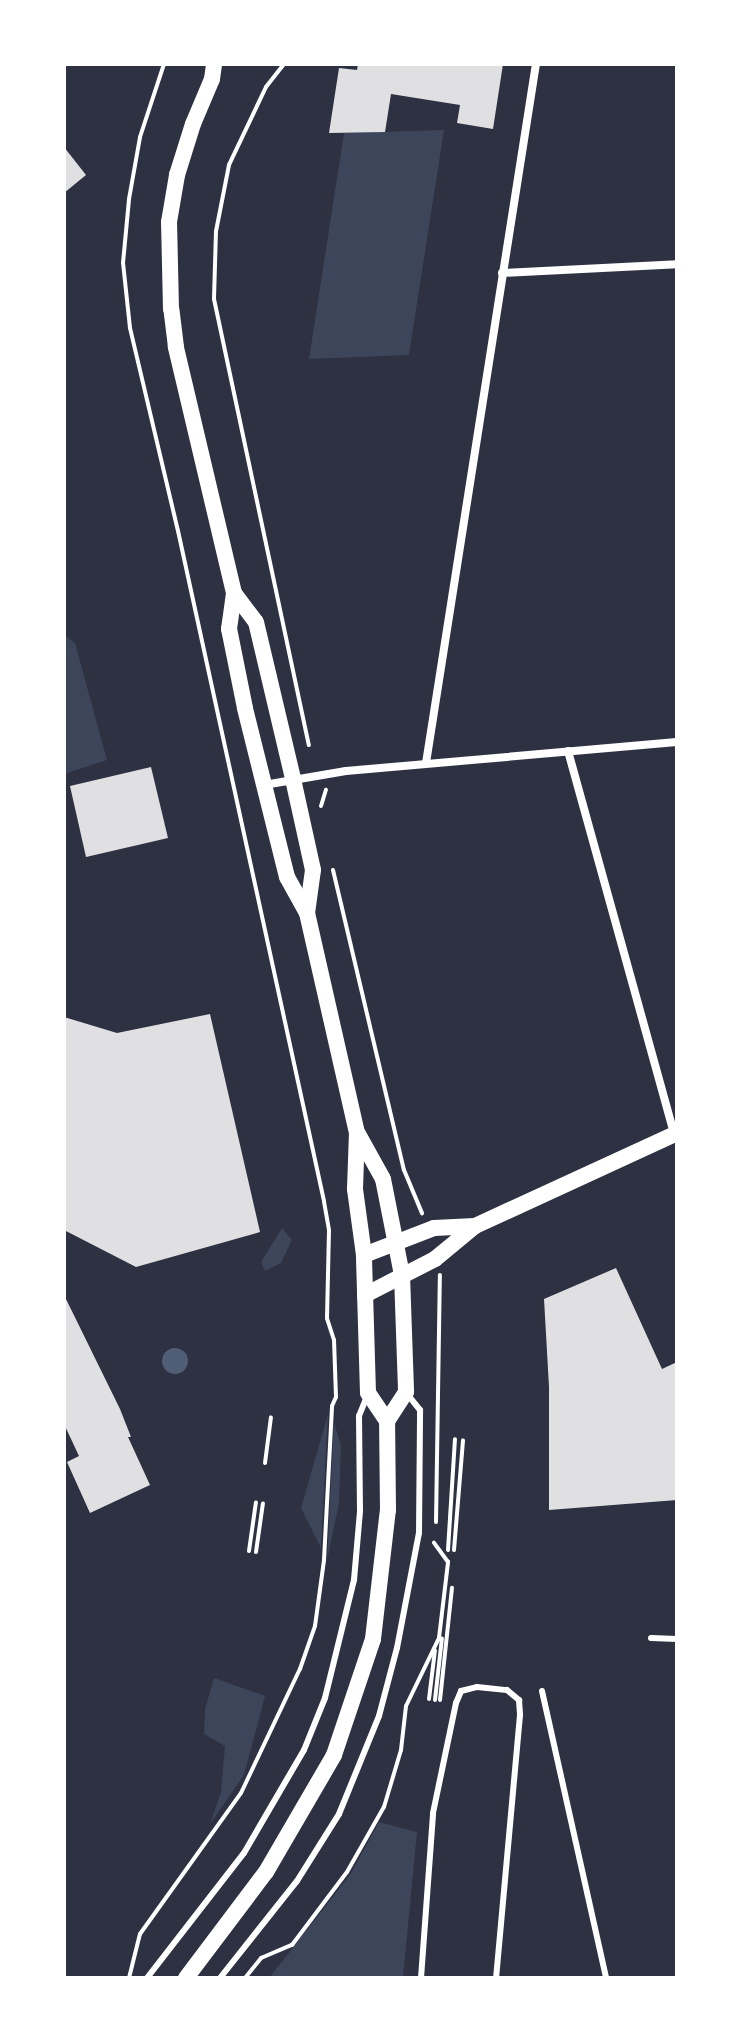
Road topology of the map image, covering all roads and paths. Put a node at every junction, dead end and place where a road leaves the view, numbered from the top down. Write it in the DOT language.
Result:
graph roads {
  1 [pos="164,64"];
  2 [pos="229,64"];
  3 [pos="284,64"];
  4 [pos="536,64"];
  5 [pos="213,72"];
  6 [pos="677,264"];
  7 [pos="502,273"];
  8 [pos="234,593"];
  9 [pos="677,742"];
  10 [pos="309,745"];
  11 [pos="568,751"];
  12 [pos="426,763"];
  13 [pos="293,779"];
  14 [pos="263,785"];
  15 [pos="326,790"];
  16 [pos="320,807"];
  17 [pos="332,865"];
  18 [pos="307,913"];
  19 [pos="357,1133"];
  20 [pos="676,1134"];
  21 [pos="425,1221"];
  22 [pos="475,1226"];
  23 [pos="396,1243"];
  24 [pos="364,1255"];
  25 [pos="402,1275"];
  26 [pos="365,1295"];
  27 [pos="406,1392"];
  28 [pos="368,1393"];
  29 [pos="271,1417"];
  30 [pos="387,1421"];
  31 [pos="455,1439"];
  32 [pos="463,1440"];
  33 [pos="265,1463"];
  34 [pos="256,1502"];
  35 [pos="263,1503"];
  36 [pos="249,1551"];
  37 [pos="256,1552"];
  38 [pos="651,1638"];
  39 [pos="677,1639"];
  40 [pos="542,1691"];
  41 [pos="435,1700"];
  42 [pos="129,1978"];
  43 [pos="147,1978"];
  44 [pos="186,1978"];
  45 [pos="220,1978"];
  46 [pos="421,1978"];
  47 [pos="496,1978"];
  48 [pos="606,1978"];
  1 -- 42 [label="path"];
  2 -- 5 [label="main road"];
  3 -- 10 [label="path"];
  4 -- 7 [label="street"];
  5 -- 8 [label="main road"];
  6 -- 7 [label="street"];
  7 -- 12 [label="street"];
  8 -- 13 [label="main road"];
  8 -- 14 [label="main road"];
  9 -- 11 [label="street"];
  11 -- 12 [label="street"];
  11 -- 20 [label="street"];
  12 -- 13 [label="street"];
  13 -- 14 [label="street"];
  13 -- 18 [label="main road"];
  14 -- 18 [label="main road"];
  15 -- 16 [label="path"];
  17 -- 21 [label="path"];
  18 -- 19 [label="main road"];
  19 -- 23 [label="main road"];
  19 -- 24 [label="main road"];
  20 -- 22 [label="main road"];
  22 -- 23 [label="main road"];
  22 -- 25 [label="main road"];
  23 -- 24 [label="main road"];
  23 -- 25 [label="main road"];
  24 -- 26 [label="main road"];
  25 -- 26 [label="main road"];
  25 -- 27 [label="main road"];
  26 -- 28 [label="main road"];
  27 -- 30 [label="main road"];
  27 -- 45 [label="lane"];
  28 -- 30 [label="main road"];
  28 -- 43 [label="lane"];
  29 -- 33 [label="path"];
  30 -- 44 [label="main road"];
  31 -- 32 [label="path"];
  34 -- 36 [label="path"];
  35 -- 37 [label="path"];
  38 -- 39 [label="lane"];
  40 -- 48 [label="lane"];
  41 -- 41 [label="path"];
  46 -- 47 [label="lane"];
}
